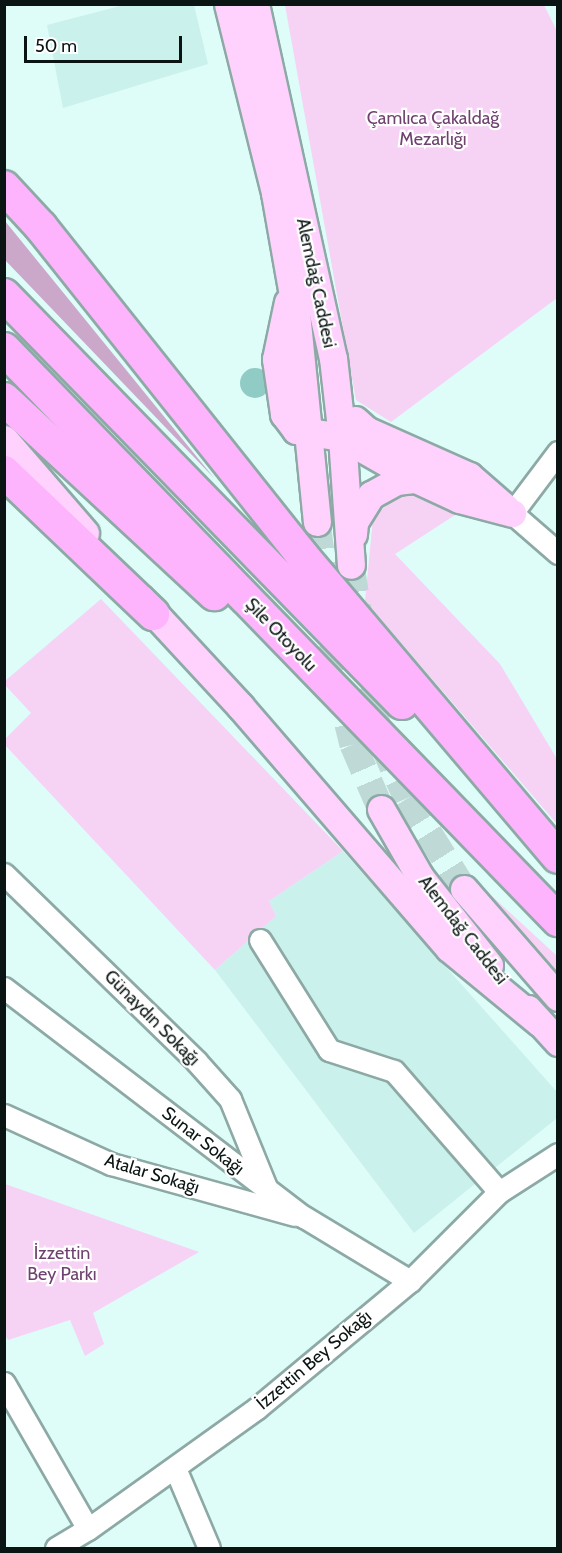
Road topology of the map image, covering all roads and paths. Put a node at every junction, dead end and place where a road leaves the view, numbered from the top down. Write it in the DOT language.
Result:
graph roads {
  1 [pos="228,4"];
  2 [pos="255,4"];
  3 [pos="4,187"];
  4 [pos="4,295"];
  5 [pos="4,349"];
  6 [pos="333,358"];
  7 [pos="4,399"];
  8 [pos="309,434"];
  9 [pos="342,437"];
  10 [pos="4,439"];
  11 [pos="558,452"];
  12 [pos="4,472"];
  13 [pos="416,479"];
  14 [pos="512,513"];
  15 [pos="317,522"];
  16 [pos="558,553"];
  17 [pos="153,614"];
  18 [pos="370,727"];
  19 [pos="381,809"];
  20 [pos="558,857"];
  21 [pos="558,863"];
  22 [pos="4,874"];
  23 [pos="464,890"];
  24 [pos="558,920"];
  25 [pos="260,940"];
  26 [pos="4,988"];
  27 [pos="558,997"];
  28 [pos="549,1032"];
  29 [pos="4,1115"];
  30 [pos="557,1156"];
  31 [pos="266,1187"];
  32 [pos="499,1192"];
  33 [pos="304,1217"];
  34 [pos="410,1281"];
  35 [pos="6,1389"];
  36 [pos="175,1467"];
  37 [pos="88,1528"];
  38 [pos="56,1548"];
  39 [pos="209,1548"];
  1 -- 8 [label="main road, Alemdağ Caddesi"];
  2 -- 6 [label="main road, Alemdağ Caddesi"];
  3 -- 20 [label="highway"];
  4 -- 21 [label="highway"];
  5 -- 18 [label="highway, Şile Otoyolu"];
  6 -- 9 [label="main road, Alemdağ Caddesi"];
  6 -- 14 [label="main road"];
  7 -- 18 [label="highway"];
  8 -- 9 [label="main road"];
  8 -- 15 [label="main road"];
  9 -- 13 [label="main road"];
  9 -- 13 [label="main road, Alemdağ Caddesi"];
  10 -- 17 [label="main road"];
  11 -- 14 [label="street"];
  12 -- 17 [label="highway"];
  13 -- 14 [label="main road"];
  14 -- 16 [label="street"];
  17 -- 28 [label="main road"];
  18 -- 24 [label="highway, Şile Otoyolu"];
  19 -- 28 [label="main road, Alemdağ Caddesi"];
  22 -- 31 [label="street, Günaydın Sokağı"];
  23 -- 27 [label="main road, Alemdağ Caddesi"];
  25 -- 32 [label="street"];
  26 -- 31 [label="street, Sunar Sokağı"];
  29 -- 33 [label="street, Atalar Sokağı"];
  30 -- 32 [label="street, İzzettin Bey Sokağı"];
  31 -- 33 [label="street, Sunar Sokağı"];
  32 -- 34 [label="street, İzzettin Bey Sokağı"];
  33 -- 34 [label="street, Sunar Sokağı"];
  34 -- 36 [label="street, İzzettin Bey Sokağı"];
  35 -- 37 [label="street"];
  36 -- 37 [label="street, İzzettin Bey Sokağı"];
  36 -- 39 [label="street"];
  37 -- 38 [label="street, İzzettin Bey Sokağı"];
}
